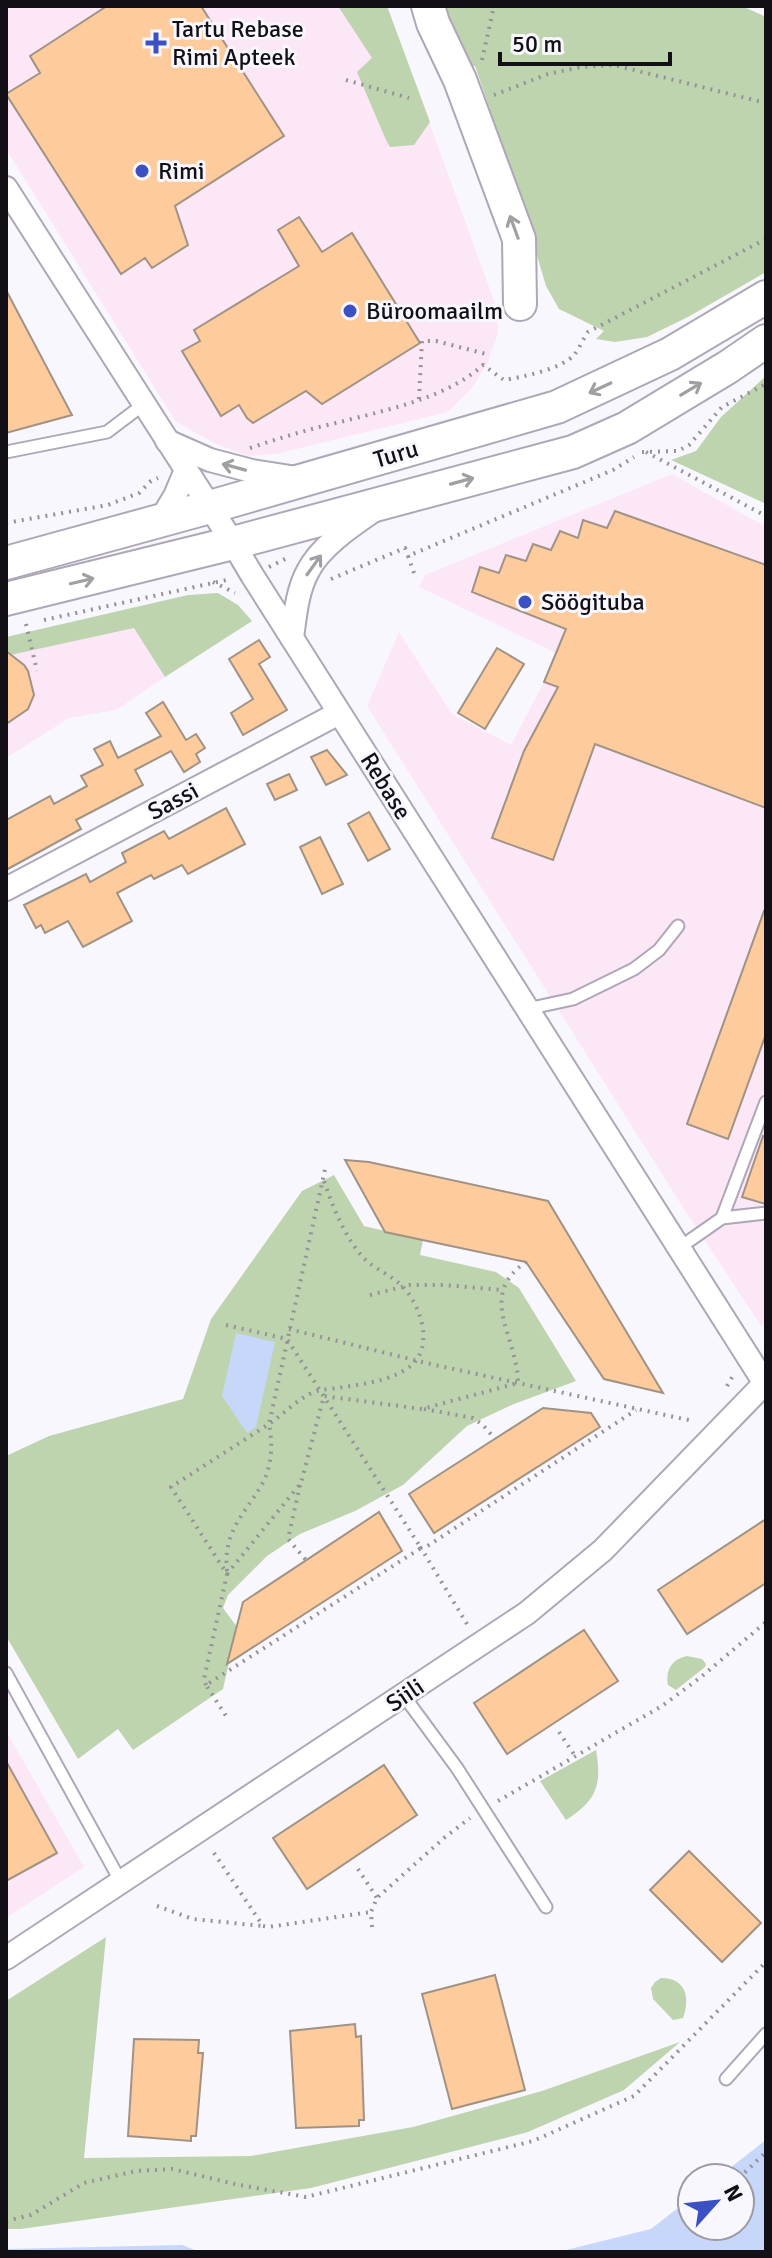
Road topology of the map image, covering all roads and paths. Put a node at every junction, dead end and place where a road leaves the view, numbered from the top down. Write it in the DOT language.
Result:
graph roads {
  1 [pos="428,6"];
  2 [pos="494,6"];
  3 [pos="481,61"];
  4 [pos="346,80"];
  5 [pos="489,97"];
  6 [pos="409,98"];
  7 [pos="766,103"];
  8 [pos="6,188"];
  9 [pos="766,239"];
  10 [pos="766,297"];
  11 [pos="520,304"];
  12 [pos="766,341"];
  13 [pos="486,354"];
  14 [pos="766,384"];
  15 [pos="419,399"];
  16 [pos="144,404"];
  17 [pos="167,441"];
  18 [pos="644,451"];
  19 [pos="6,452"];
  20 [pos="210,460"];
  21 [pos="185,469"];
  22 [pos="306,479"];
  23 [pos="387,501"];
  24 [pos="210,507"];
  25 [pos="766,516"];
  26 [pos="160,521"];
  27 [pos="6,523"];
  28 [pos="233,543"];
  29 [pos="408,556"];
  30 [pos="6,563"];
  31 [pos="308,569"];
  32 [pos="414,573"];
  33 [pos="252,575"];
  34 [pos="11,612"];
  35 [pos="26,624"];
  36 [pos="292,638"];
  37 [pos="37,671"];
  38 [pos="339,713"];
  39 [pos="6,889"];
  40 [pos="678,926"];
  41 [pos="527,1009"];
  42 [pos="766,1102"];
  43 [pos="326,1165"];
  44 [pos="323,1177"];
  45 [pos="766,1213"];
  46 [pos="722,1218"];
  47 [pos="679,1248"];
  48 [pos="526,1262"];
  49 [pos="402,1286"];
  50 [pos="502,1290"];
  51 [pos="370,1295"];
  52 [pos="226,1325"];
  53 [pos="289,1329"];
  54 [pos="287,1339"];
  55 [pos="417,1360"];
  56 [pos="518,1383"];
  57 [pos="765,1384"];
  58 [pos="320,1390"];
  59 [pos="324,1396"];
  60 [pos="422,1409"];
  61 [pos="637,1409"];
  62 [pos="693,1421"];
  63 [pos="269,1424"];
  64 [pos="495,1439"];
  65 [pos="301,1483"];
  66 [pos="421,1548"];
  67 [pos="306,1560"];
  68 [pos="227,1574"];
  69 [pos="766,1622"];
  70 [pos="467,1624"];
  71 [pos="6,1673"];
  72 [pos="206,1685"];
  73 [pos="404,1696"];
  74 [pos="228,1719"];
  75 [pos="559,1732"];
  76 [pos="575,1756"];
  77 [pos="484,1810"];
  78 [pos="214,1853"];
  79 [pos="358,1869"];
  80 [pos="121,1882"];
  81 [pos="377,1898"];
  82 [pos="157,1906"];
  83 [pos="546,1907"];
  84 [pos="371,1912"];
  85 [pos="263,1926"];
  86 [pos="372,1927"];
  87 [pos="6,1958"];
  88 [pos="766,1962"];
  89 [pos="766,2034"];
  90 [pos="726,2079"];
  91 [pos="6,2221"];
  11 -- 1 [label="main road, one-way"];
  2 -- 3 [label="path"];
  4 -- 6 [label="path"];
  5 -- 7 [label="path"];
  8 -- 16 [label="street, Rebase"];
  9 -- 15 [label="path"];
  10 -- 22 [label="main road, Turu, one-way"];
  23 -- 12 [label="main road, Turu, one-way"];
  13 -- 15 [label="path"];
  14 -- 18 [label="path"];
  15 -- 20 [label="path"];
  16 -- 17 [label="street, Rebase"];
  16 -- 19 [label="lane"];
  17 -- 20 [label="street"];
  17 -- 21 [label="street, Rebase"];
  18 -- 25 [label="path"];
  18 -- 29 [label="path"];
  22 -- 20 [label="street, one-way"];
  21 -- 24 [label="street, Rebase"];
  21 -- 26 [label="street"];
  21 -- 27 [label="path"];
  22 -- 24 [label="main road, Turu"];
  23 -- 28 [label="main road, Turu"];
  31 -- 23 [label="street, one-way"];
  24 -- 26 [label="main road, Turu"];
  24 -- 28 [label="street, Rebase"];
  26 -- 30 [label="main road, Turu"];
  28 -- 33 [label="street, Rebase"];
  34 -- 28 [label="main road, Turu, one-way"];
  29 -- 31 [label="path"];
  29 -- 32 [label="path"];
  31 -- 33 [label="path"];
  31 -- 36 [label="street"];
  33 -- 35 [label="path"];
  33 -- 36 [label="street, Rebase"];
  34 -- 35 [label="path"];
  35 -- 37 [label="path"];
  36 -- 38 [label="street, Rebase"];
  38 -- 39 [label="street, Sassi"];
  38 -- 41 [label="street, Rebase"];
  40 -- 41 [label="lane"];
  41 -- 47 [label="street, Rebase"];
  42 -- 46 [label="lane"];
  43 -- 44 [label="path"];
  44 -- 49 [label="path"];
  44 -- 53 [label="path"];
  45 -- 46 [label="lane"];
  46 -- 47 [label="lane"];
  47 -- 57 [label="street, Rebase"];
  48 -- 50 [label="path"];
  49 -- 50 [label="path"];
  49 -- 51 [label="path"];
  49 -- 55 [label="path"];
  50 -- 56 [label="path"];
  52 -- 54 [label="path"];
  53 -- 54 [label="path"];
  53 -- 55 [label="path"];
  54 -- 58 [label="path"];
  54 -- 63 [label="path"];
  55 -- 56 [label="path"];
  55 -- 58 [label="path"];
  56 -- 60 [label="path"];
  56 -- 61 [label="path"];
  57 -- 73 [label="street, Siili"];
  58 -- 59 [label="path"];
  58 -- 63 [label="path"];
  59 -- 60 [label="path"];
  59 -- 65 [label="path"];
  59 -- 66 [label="path"];
  60 -- 64 [label="path"];
  61 -- 62 [label="path"];
  61 -- 66 [label="path"];
  63 -- 68 [label="path"];
  63 -- 68 [label="path"];
  65 -- 67 [label="path"];
  65 -- 68 [label="path"];
  66 -- 70 [label="path"];
  66 -- 72 [label="path"];
  68 -- 72 [label="path"];
  69 -- 76 [label="path"];
  71 -- 80 [label="lane"];
  72 -- 74 [label="path"];
  73 -- 77 [label="lane"];
  73 -- 80 [label="street, Siili"];
  75 -- 76 [label="path"];
  76 -- 77 [label="path"];
  77 -- 81 [label="path"];
  77 -- 83 [label="lane"];
  78 -- 85 [label="path"];
  79 -- 81 [label="path"];
  80 -- 87 [label="street, Siili"];
  81 -- 84 [label="path"];
  82 -- 85 [label="path"];
  84 -- 85 [label="path"];
  84 -- 86 [label="path"];
  88 -- 91 [label="path"];
  89 -- 90 [label="lane"];
}
